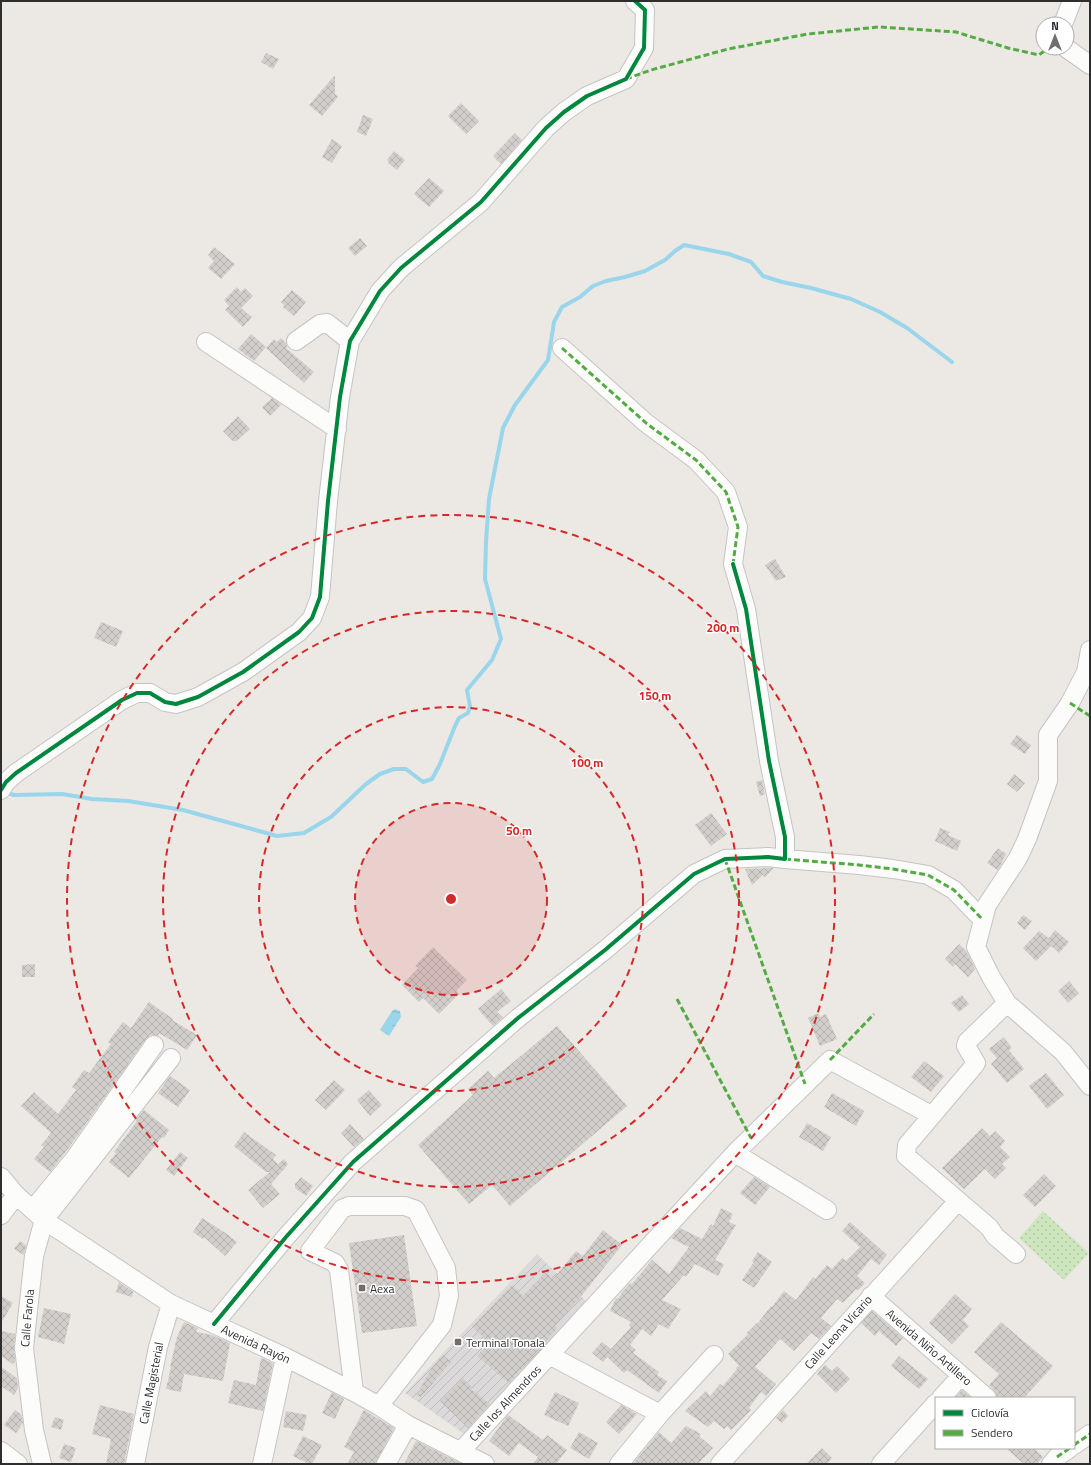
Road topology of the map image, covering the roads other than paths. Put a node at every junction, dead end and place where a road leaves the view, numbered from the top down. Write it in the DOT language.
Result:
graph roads {
  1 [pos="635,1"];
  2 [pos="1072,1"];
  3 [pos="1066,16"];
  4 [pos="1075,54"];
  5 [pos="1090,65"];
  6 [pos="296,341"];
  7 [pos="350,341"];
  8 [pos="206,342"];
  9 [pos="562,348"];
  10 [pos="337,429"];
  11 [pos="1090,650"];
  12 [pos="4,786"];
  13 [pos="785,859"];
  14 [pos="983,920"];
  15 [pos="1007,1003"];
  16 [pos="154,1045"];
  17 [pos="171,1058"];
  18 [pos="1090,1086"];
  19 [pos="931,1115"];
  20 [pos="735,1153"];
  21 [pos="81,1162"];
  22 [pos="1,1177"];
  23 [pos="16,1195"];
  24 [pos="958,1201"];
  25 [pos="827,1210"];
  26 [pos="38,1214"];
  27 [pos="1,1215"];
  28 [pos="286,1238"];
  29 [pos="310,1251"];
  30 [pos="1016,1254"];
  31 [pos="871,1296"];
  32 [pos="171,1304"];
  33 [pos="214,1324"];
  34 [pos="549,1355"];
  35 [pos="714,1355"];
  36 [pos="285,1357"];
  37 [pos="961,1376"];
  38 [pos="354,1392"];
  39 [pos="942,1397"];
  40 [pos="986,1397"];
  41 [pos="935,1404"];
  42 [pos="379,1406"];
  43 [pos="660,1414"];
  44 [pos="408,1425"];
  45 [pos="1090,1434"];
  46 [pos="1075,1444"];
  47 [pos="1,1451"];
  48 [pos="460,1451"];
  49 [pos="18,1464"];
  50 [pos="42,1464"];
  51 [pos="135,1464"];
  52 [pos="262,1464"];
  53 [pos="386,1464"];
  54 [pos="485,1464"];
  55 [pos="619,1464"];
  56 [pos="720,1464"];
  57 [pos="881,1464"];
  1 -- 7 [label="street"];
  2 -- 3 [label="street"];
  4 -- 5 [label="street"];
  6 -- 7 [label="street"];
  7 -- 10 [label="street"];
  8 -- 10 [label="street"];
  9 -- 13 [label="street"];
  10 -- 12 [label="street"];
  11 -- 14 [label="street"];
  13 -- 14 [label="street"];
  13 -- 28 [label="street"];
  14 -- 15 [label="street"];
  15 -- 18 [label="street"];
  15 -- 19 [label="street"];
  16 -- 21 [label="street"];
  17 -- 21 [label="street"];
  19 -- 20 [label="street, Calle los Almendros"];
  19 -- 24 [label="street"];
  20 -- 25 [label="street"];
  20 -- 34 [label="street, Calle los Almendros"];
  21 -- 26 [label="street"];
  22 -- 23 [label="street, Avenida Rayón"];
  23 -- 26 [label="street, Avenida Rayón"];
  23 -- 27 [label="street"];
  24 -- 30 [label="street"];
  24 -- 31 [label="street, Calle Leona Vicario"];
  26 -- 32 [label="street, Avenida Rayón"];
  26 -- 50 [label="street, Calle Farola"];
  28 -- 29 [label="street"];
  28 -- 33 [label="street"];
  29 -- 38 [label="street"];
  29 -- 42 [label="street"];
  31 -- 37 [label="street, Avenida Niño Artillero"];
  31 -- 56 [label="street, Calle Leona Vicario"];
  32 -- 33 [label="street, Avenida Rayón"];
  32 -- 51 [label="street, Calle Magisterial"];
  33 -- 36 [label="street, Avenida Rayón"];
  34 -- 43 [label="street"];
  34 -- 48 [label="street, Calle los Almendros"];
  35 -- 43 [label="street"];
  36 -- 38 [label="street, Avenida Rayón"];
  36 -- 52 [label="street"];
  37 -- 39 [label="street"];
  37 -- 40 [label="street, Avenida Niño Artillero"];
  38 -- 42 [label="street, Avenida Rayón"];
  41 -- 57 [label="street"];
  42 -- 44 [label="street, Avenida Rayón"];
  43 -- 55 [label="street"];
  44 -- 48 [label="street, Avenida Rayón"];
  44 -- 53 [label="street"];
  45 -- 46 [label="street"];
  47 -- 49 [label="street"];
  48 -- 54 [label="street, Avenida Rayón"];
}
